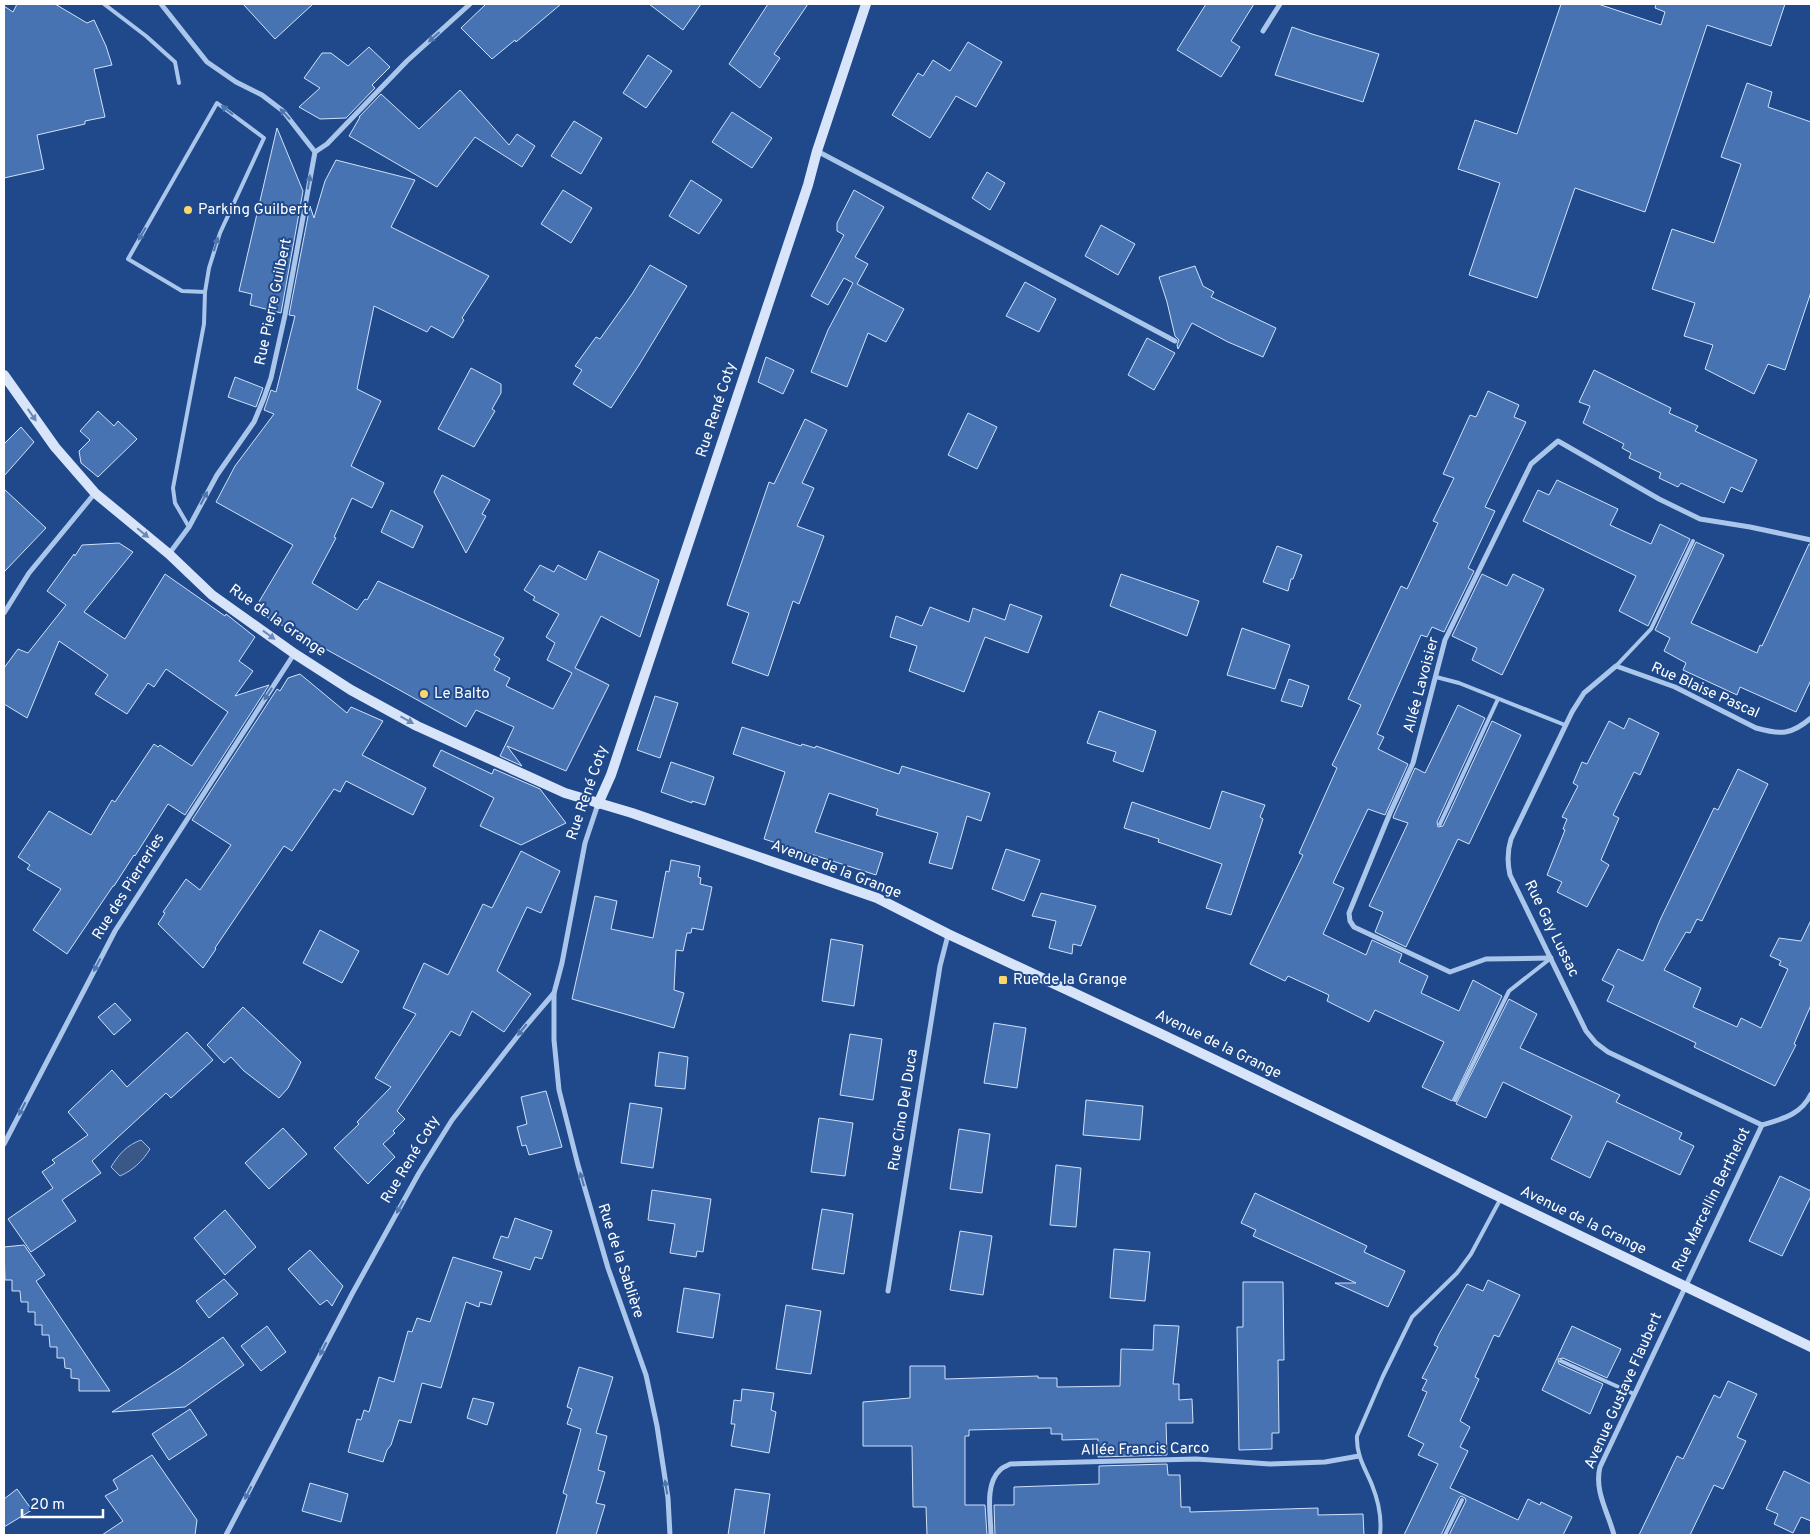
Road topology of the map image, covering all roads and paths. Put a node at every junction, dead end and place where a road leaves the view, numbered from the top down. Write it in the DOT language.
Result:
graph roads {
  1 [pos="104,4"];
  2 [pos="161,4"];
  3 [pos="470,4"];
  4 [pos="866,4"];
  5 [pos="1280,4"];
  6 [pos="1263,31"];
  7 [pos="179,83"];
  8 [pos="817,151"];
  9 [pos="315,152"];
  10 [pos="206,292"];
  11 [pos="1175,341"];
  12 [pos="4,375"];
  13 [pos="94,493"];
  14 [pos="188,527"];
  15 [pos="1811,540"];
  16 [pos="1693,541"];
  17 [pos="170,554"];
  18 [pos="4,613"];
  19 [pos="295,654"];
  20 [pos="1616,666"];
  21 [pos="1436,677"];
  22 [pos="1498,699"];
  23 [pos="1811,718"];
  24 [pos="1565,725"];
  25 [pos="598,804"];
  26 [pos="1440,824"];
  27 [pos="948,934"];
  28 [pos="1551,958"];
  29 [pos="554,993"];
  30 [pos="1811,1094"];
  31 [pos="1455,1100"];
  32 [pos="1762,1125"];
  33 [pos="4,1144"];
  34 [pos="1500,1198"];
  35 [pos="1684,1287"];
  36 [pos="888,1291"];
  37 [pos="1811,1347"];
  38 [pos="1561,1361"];
  39 [pos="1634,1394"];
  40 [pos="1359,1456"];
  41 [pos="1462,1500"];
  42 [pos="226,1535"];
  43 [pos="670,1535"];
  44 [pos="991,1535"];
  45 [pos="1380,1535"];
  46 [pos="1445,1535"];
  47 [pos="1614,1535"];
  1 -- 7 [label="lane"];
  9 -- 2 [label="street, one-way"];
  3 -- 9 [label="street, one-way"];
  4 -- 8 [label="street, Rue René Coty"];
  5 -- 6 [label="street"];
  8 -- 11 [label="street"];
  8 -- 25 [label="street, Rue René Coty"];
  14 -- 9 [label="street, Rue Pierre Guilbert, one-way"];
  10 -- 10 [label="lane, one-way"];
  10 -- 14 [label="lane"];
  12 -- 13 [label="street, Rue de la Grange, one-way"];
  13 -- 17 [label="street, Rue de la Grange, one-way"];
  13 -- 18 [label="street"];
  14 -- 17 [label="street, Rue Pierre Guilbert"];
  15 -- 21 [label="street, Allée Lavoisier"];
  16 -- 20 [label="lane"];
  17 -- 19 [label="street, Rue de la Grange, one-way"];
  19 -- 25 [label="street, Rue de la Grange, one-way"];
  19 -- 33 [label="street, Rue des Pierreries, one-way"];
  20 -- 23 [label="street, Rue Blaise Pascal"];
  20 -- 24 [label="street, Rue Gay Lussac"];
  21 -- 22 [label="lane"];
  21 -- 28 [label="street, Allée Lavoisier"];
  22 -- 24 [label="lane"];
  22 -- 26 [label="lane"];
  24 -- 28 [label="street, Rue Gay Lussac"];
  25 -- 27 [label="street, Avenue de la Grange"];
  25 -- 29 [label="street, Rue René Coty"];
  27 -- 34 [label="street, Avenue de la Grange"];
  27 -- 36 [label="street, Rue Cino Del Duca"];
  28 -- 31 [label="lane"];
  28 -- 32 [label="street, Rue Gay Lussac"];
  29 -- 42 [label="street, Rue René Coty, one-way"];
  43 -- 29 [label="street, Rue de la Sablière, one-way"];
  30 -- 32 [label="street, Rue Marcellin Berthelot"];
  32 -- 35 [label="street, Rue Marcellin Berthelot"];
  34 -- 35 [label="street, Avenue de la Grange"];
  34 -- 40 [label="lane"];
  35 -- 37 [label="street, Avenue de la Grange"];
  35 -- 39 [label="street, Avenue Gustave Flaubert"];
  38 -- 39 [label="lane"];
  39 -- 47 [label="street, Avenue Gustave Flaubert"];
  40 -- 44 [label="street, Allée Francis Carco"];
  40 -- 45 [label="lane"];
  41 -- 46 [label="lane"];
}
